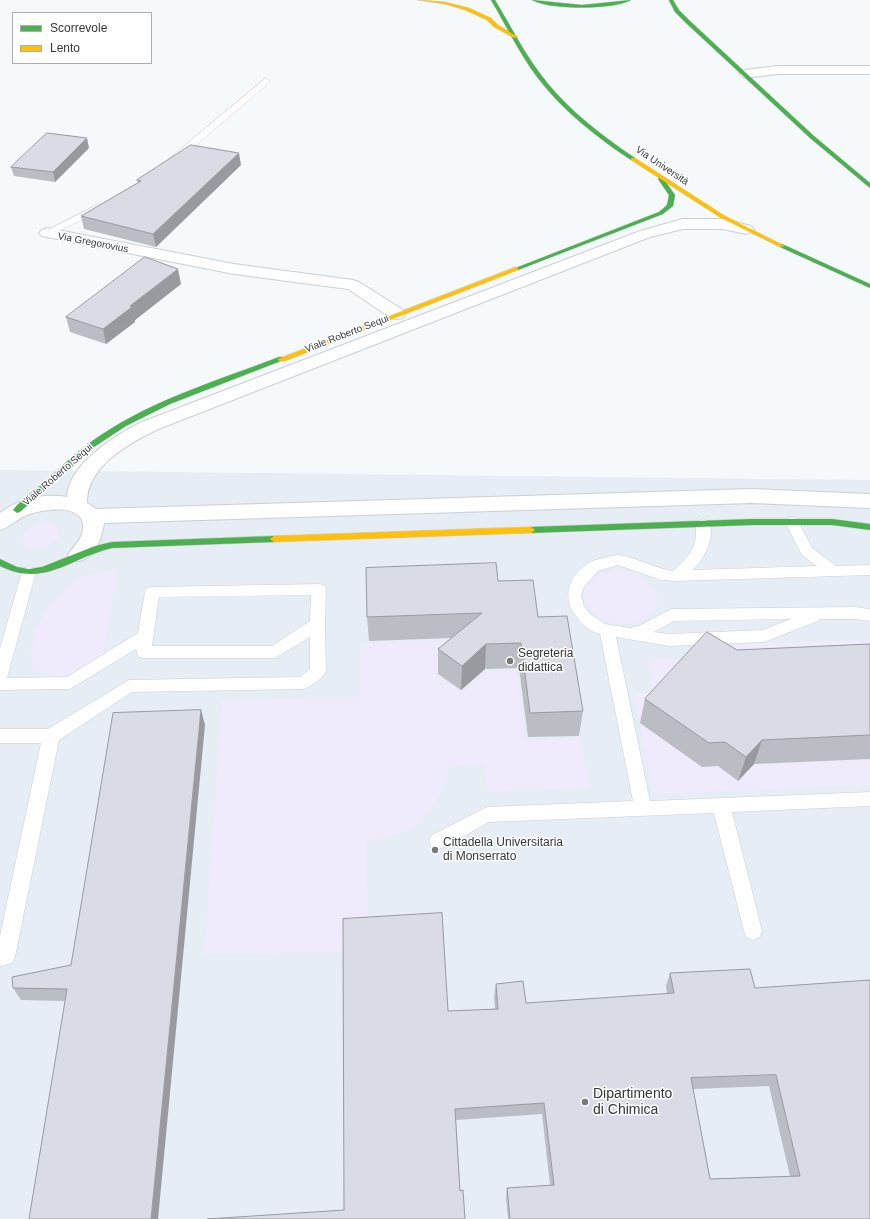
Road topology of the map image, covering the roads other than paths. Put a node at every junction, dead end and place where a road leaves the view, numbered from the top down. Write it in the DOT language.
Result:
graph roads {
  1 [pos="420,0"];
  2 [pos="493,0"];
  3 [pos="534,0"];
  4 [pos="629,0"];
  5 [pos="671,0"];
  6 [pos="516,37"];
  7 [pos="870,70"];
  8 [pos="745,74"];
  9 [pos="266,81"];
  10 [pos="164,167"];
  11 [pos="661,179"];
  12 [pos="870,186"];
  13 [pos="111,201"];
  14 [pos="746,229"];
  15 [pos="47,233"];
  16 [pos="870,286"];
  17 [pos="397,314"];
  18 [pos="870,501"];
  19 [pos="84,511"];
  20 [pos="6,517"];
  21 [pos="792,522"];
  22 [pos="703,524"];
  23 [pos="870,527"];
  24 [pos="79,555"];
  25 [pos="0,562"];
  26 [pos="870,570"];
  27 [pos="833,571"];
  28 [pos="29,572"];
  29 [pos="676,576"];
  30 [pos="821,614"];
  31 [pos="870,615"];
  32 [pos="317,624"];
  33 [pos="607,631"];
  34 [pos="630,634"];
  35 [pos="146,636"];
  36 [pos="0,676"];
  37 [pos="0,684"];
  38 [pos="0,736"];
  39 [pos="51,736"];
  40 [pos="870,799"];
  41 [pos="721,805"];
  42 [pos="643,808"];
  43 [pos="438,841"];
  44 [pos="753,931"];
  45 [pos="0,957"];
  1 -- 6 [label="main road"];
  2 -- 6 [label="main road, Via Università"];
  3 -- 4 [label="main road"];
  5 -- 8 [label="main road"];
  6 -- 11 [label="main road, Via Università"];
  7 -- 8 [label="street"];
  8 -- 12 [label="main road"];
  9 -- 10 [label="lane"];
  11 -- 14 [label="main road, Via Università"];
  11 -- 17 [label="main road, Viale Roberto Sequi"];
  13 -- 15 [label="lane, Via Gregorovius"];
  14 -- 16 [label="main road, Via Università"];
  14 -- 19 [label="street, Viale Roberto Sequi"];
  15 -- 17 [label="street, Via Gregorovius"];
  17 -- 20 [label="main road, Viale Roberto Sequi"];
  18 -- 19 [label="street"];
  19 -- 20 [label="street"];
  19 -- 24 [label="street, Viale Roberto Sequi"];
  21 -- 22 [label="main road"];
  21 -- 23 [label="main road"];
  21 -- 27 [label="lane"];
  22 -- 24 [label="main road"];
  22 -- 29 [label="lane"];
  24 -- 28 [label="main road"];
  25 -- 28 [label="main road"];
  26 -- 27 [label="lane"];
  27 -- 29 [label="lane"];
  28 -- 36 [label="lane"];
  29 -- 33 [label="lane"];
  30 -- 31 [label="lane"];
  30 -- 34 [label="lane"];
  30 -- 34 [label="lane"];
  32 -- 35 [label="lane"];
  32 -- 35 [label="lane"];
  32 -- 39 [label="lane"];
  33 -- 34 [label="lane"];
  33 -- 42 [label="lane"];
  35 -- 37 [label="lane"];
  38 -- 39 [label="lane"];
  39 -- 45 [label="lane"];
  40 -- 41 [label="lane"];
  41 -- 42 [label="lane"];
  41 -- 44 [label="lane"];
  42 -- 43 [label="lane"];
}
